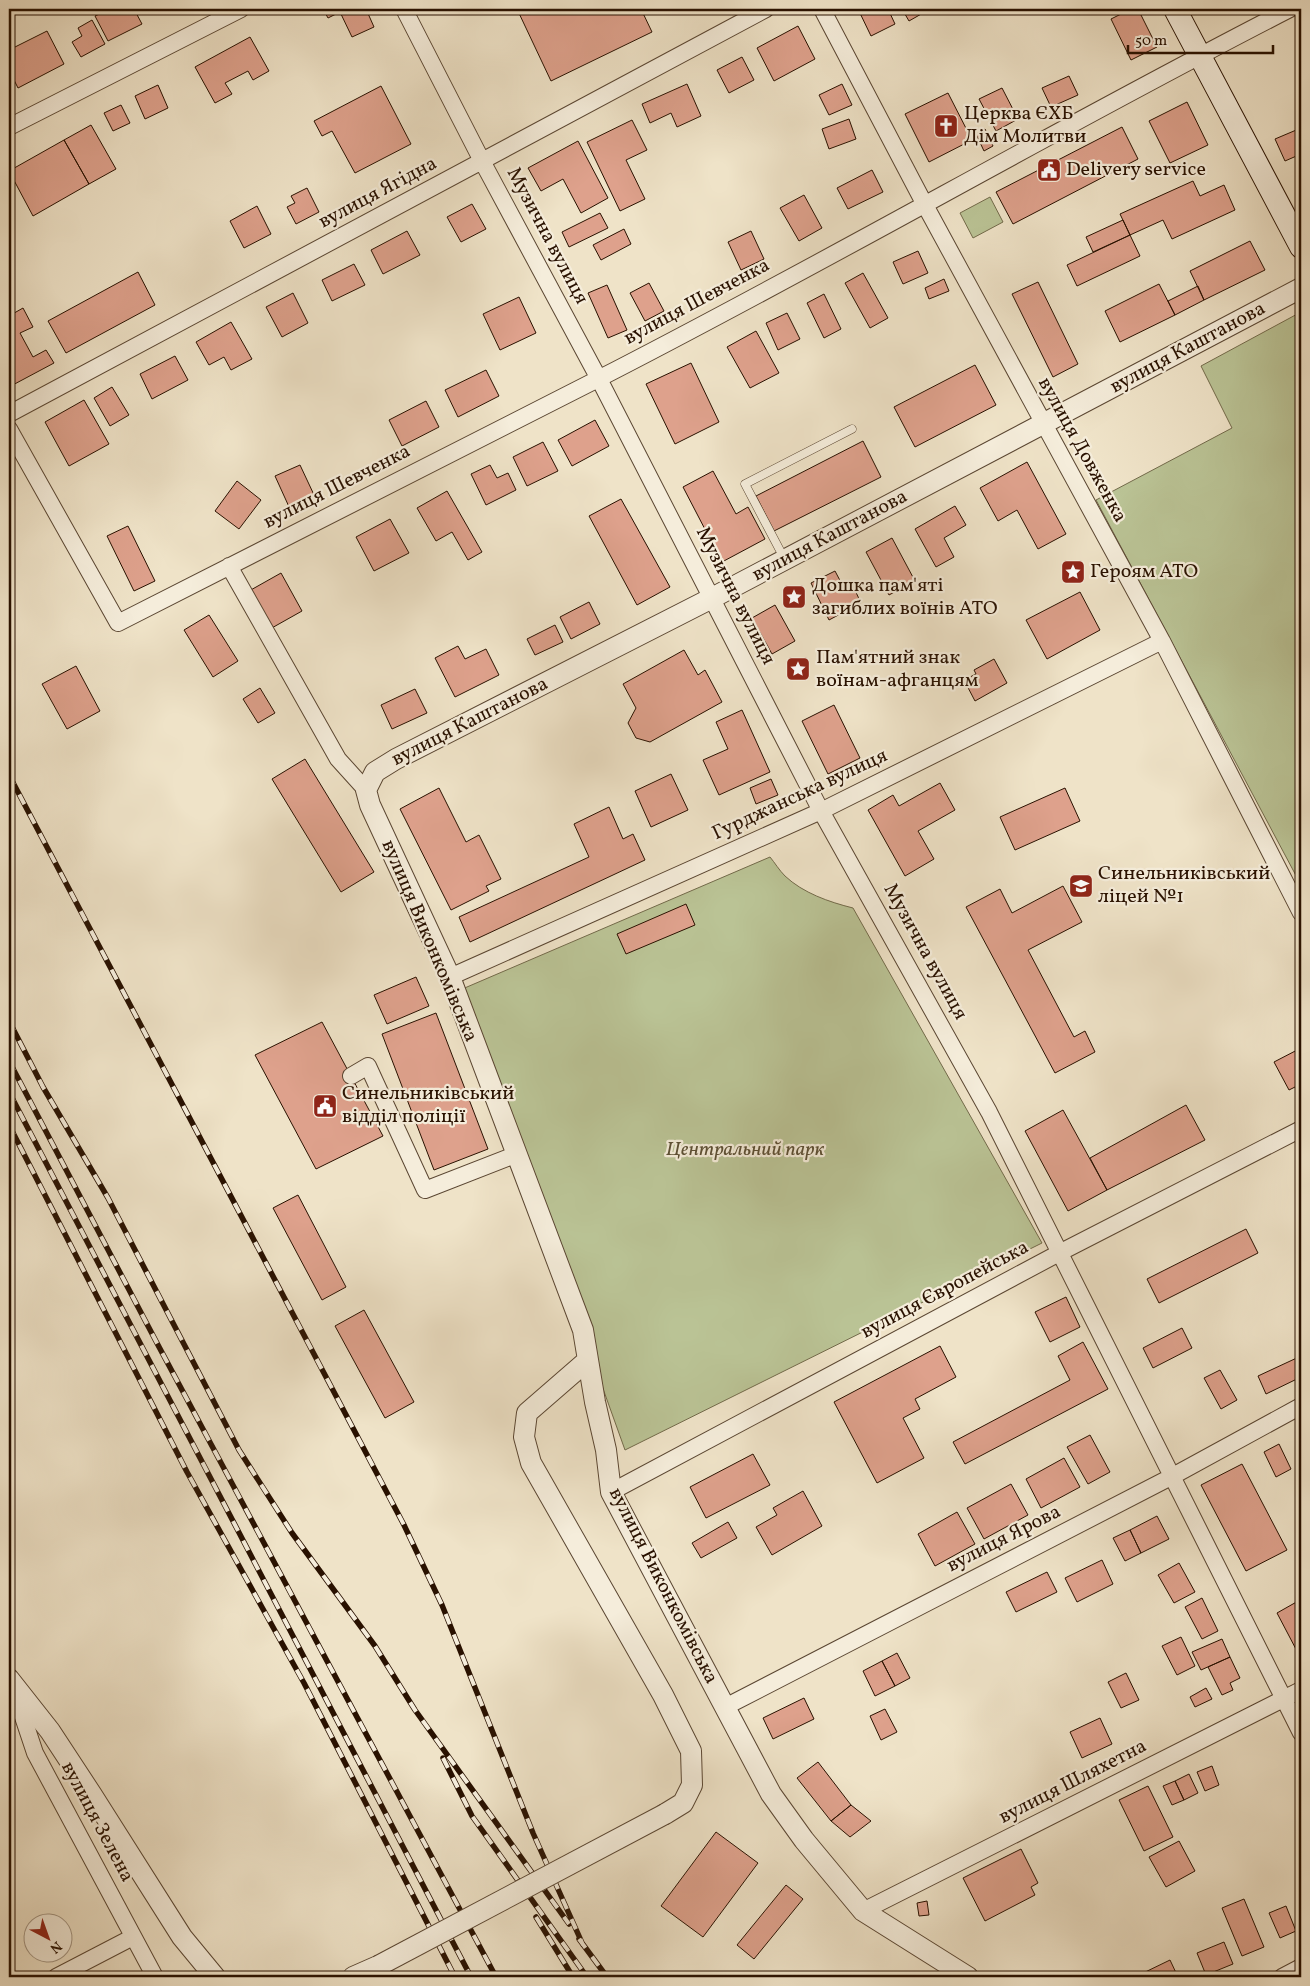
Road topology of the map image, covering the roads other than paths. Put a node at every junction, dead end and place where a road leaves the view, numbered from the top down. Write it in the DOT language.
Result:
graph roads {
  1 [pos="241,9"];
  2 [pos="404,9"];
  3 [pos="766,9"];
  4 [pos="822,9"];
  5 [pos="1175,9"];
  6 [pos="1290,9"];
  7 [pos="1200,55"];
  8 [pos="9,127"];
  9 [pos="482,161"];
  10 [pos="925,205"];
  11 [pos="1301,247"];
  12 [pos="1301,288"];
  13 [pos="599,379"];
  14 [pos="9,414"];
  15 [pos="1044,424"];
  16 [pos="852,428"];
  17 [pos="9,429"];
  18 [pos="784,560"];
  19 [pos="229,566"];
  20 [pos="712,598"];
  21 [pos="1162,641"];
  22 [pos="368,798"];
  23 [pos="822,811"];
  24 [pos="1301,913"];
  25 [pos="450,977"];
  26 [pos="351,1076"];
  27 [pos="1301,1129"];
  28 [pos="516,1155"];
  29 [pos="1061,1252"];
  30 [pos="588,1360"];
  31 [pos="1301,1406"];
  32 [pos="1171,1476"];
  33 [pos="611,1492"];
  34 [pos="10,1681"];
  35 [pos="1301,1690"];
  36 [pos="1284,1699"];
  37 [pos="725,1707"];
  38 [pos="1301,1733"];
  39 [pos="863,1911"];
  40 [pos="133,1937"];
  41 [pos="1301,1968"];
  42 [pos="56,1977"];
  43 [pos="155,1977"];
  44 [pos="215,1977"];
  45 [pos="353,1977"];
  46 [pos="968,1977"];
  47 [pos="1282,1977"];
  1 -- 8 [label="street"];
  2 -- 9 [label="street, Музична вулиця"];
  3 -- 9 [label="street, вулиця Ягідна"];
  4 -- 10 [label="street, вулиця Довженка"];
  5 -- 7 [label="main road"];
  6 -- 7 [label="street, вулиця Шевченка"];
  7 -- 10 [label="street, вулиця Шевченка"];
  7 -- 11 [label="main road"];
  9 -- 13 [label="street, Музична вулиця"];
  9 -- 14 [label="street, вулиця Ягідна"];
  10 -- 13 [label="street, вулиця Шевченка"];
  10 -- 15 [label="street, вулиця Довженка"];
  12 -- 15 [label="street, вулиця Каштанова"];
  13 -- 19 [label="street, вулиця Шевченка"];
  13 -- 20 [label="street, Музична вулиця"];
  15 -- 18 [label="street, вулиця Каштанова"];
  15 -- 21 [label="street, вулиця Довженка"];
  16 -- 18 [label="lane"];
  17 -- 19 [label="street, вулиця Шевченка"];
  18 -- 20 [label="street, вулиця Каштанова"];
  19 -- 22 [label="street, вулиця Виконкомівська"];
  20 -- 22 [label="street, вулиця Каштанова"];
  20 -- 23 [label="street, Музична вулиця"];
  21 -- 23 [label="street, Гурджанська вулиця"];
  21 -- 24 [label="street, вулиця Довженка"];
  22 -- 25 [label="street, вулиця Виконкомівська"];
  23 -- 25 [label="street, Гурджанська вулиця"];
  23 -- 29 [label="street, Музична вулиця"];
  25 -- 28 [label="street, вулиця Виконкомівська"];
  26 -- 28 [label="street"];
  27 -- 29 [label="street, вулиця Європейська"];
  28 -- 30 [label="street, вулиця Виконкомівська"];
  29 -- 32 [label="street, Музична вулиця"];
  29 -- 33 [label="street, вулиця Європейська"];
  30 -- 33 [label="street, вулиця Виконкомівська"];
  30 -- 45 [label="street, bridge"];
  31 -- 32 [label="street, вулиця Ярова"];
  32 -- 36 [label="street, Музична вулиця"];
  32 -- 37 [label="street, вулиця Ярова"];
  33 -- 37 [label="street, вулиця Виконкомівська"];
  34 -- 40 [label="street, вулиця Зелена"];
  34 -- 44 [label="street"];
  35 -- 36 [label="street, вулиця Шляхетна"];
  36 -- 38 [label="street, Музична вулиця"];
  36 -- 39 [label="street, вулиця Шляхетна"];
  37 -- 39 [label="street, вулиця Виконкомівська"];
  39 -- 46 [label="street, вулиця Виконкомівська"];
  40 -- 42 [label="street"];
  40 -- 43 [label="street, вулиця Зелена"];
  41 -- 47 [label="street"];
}
